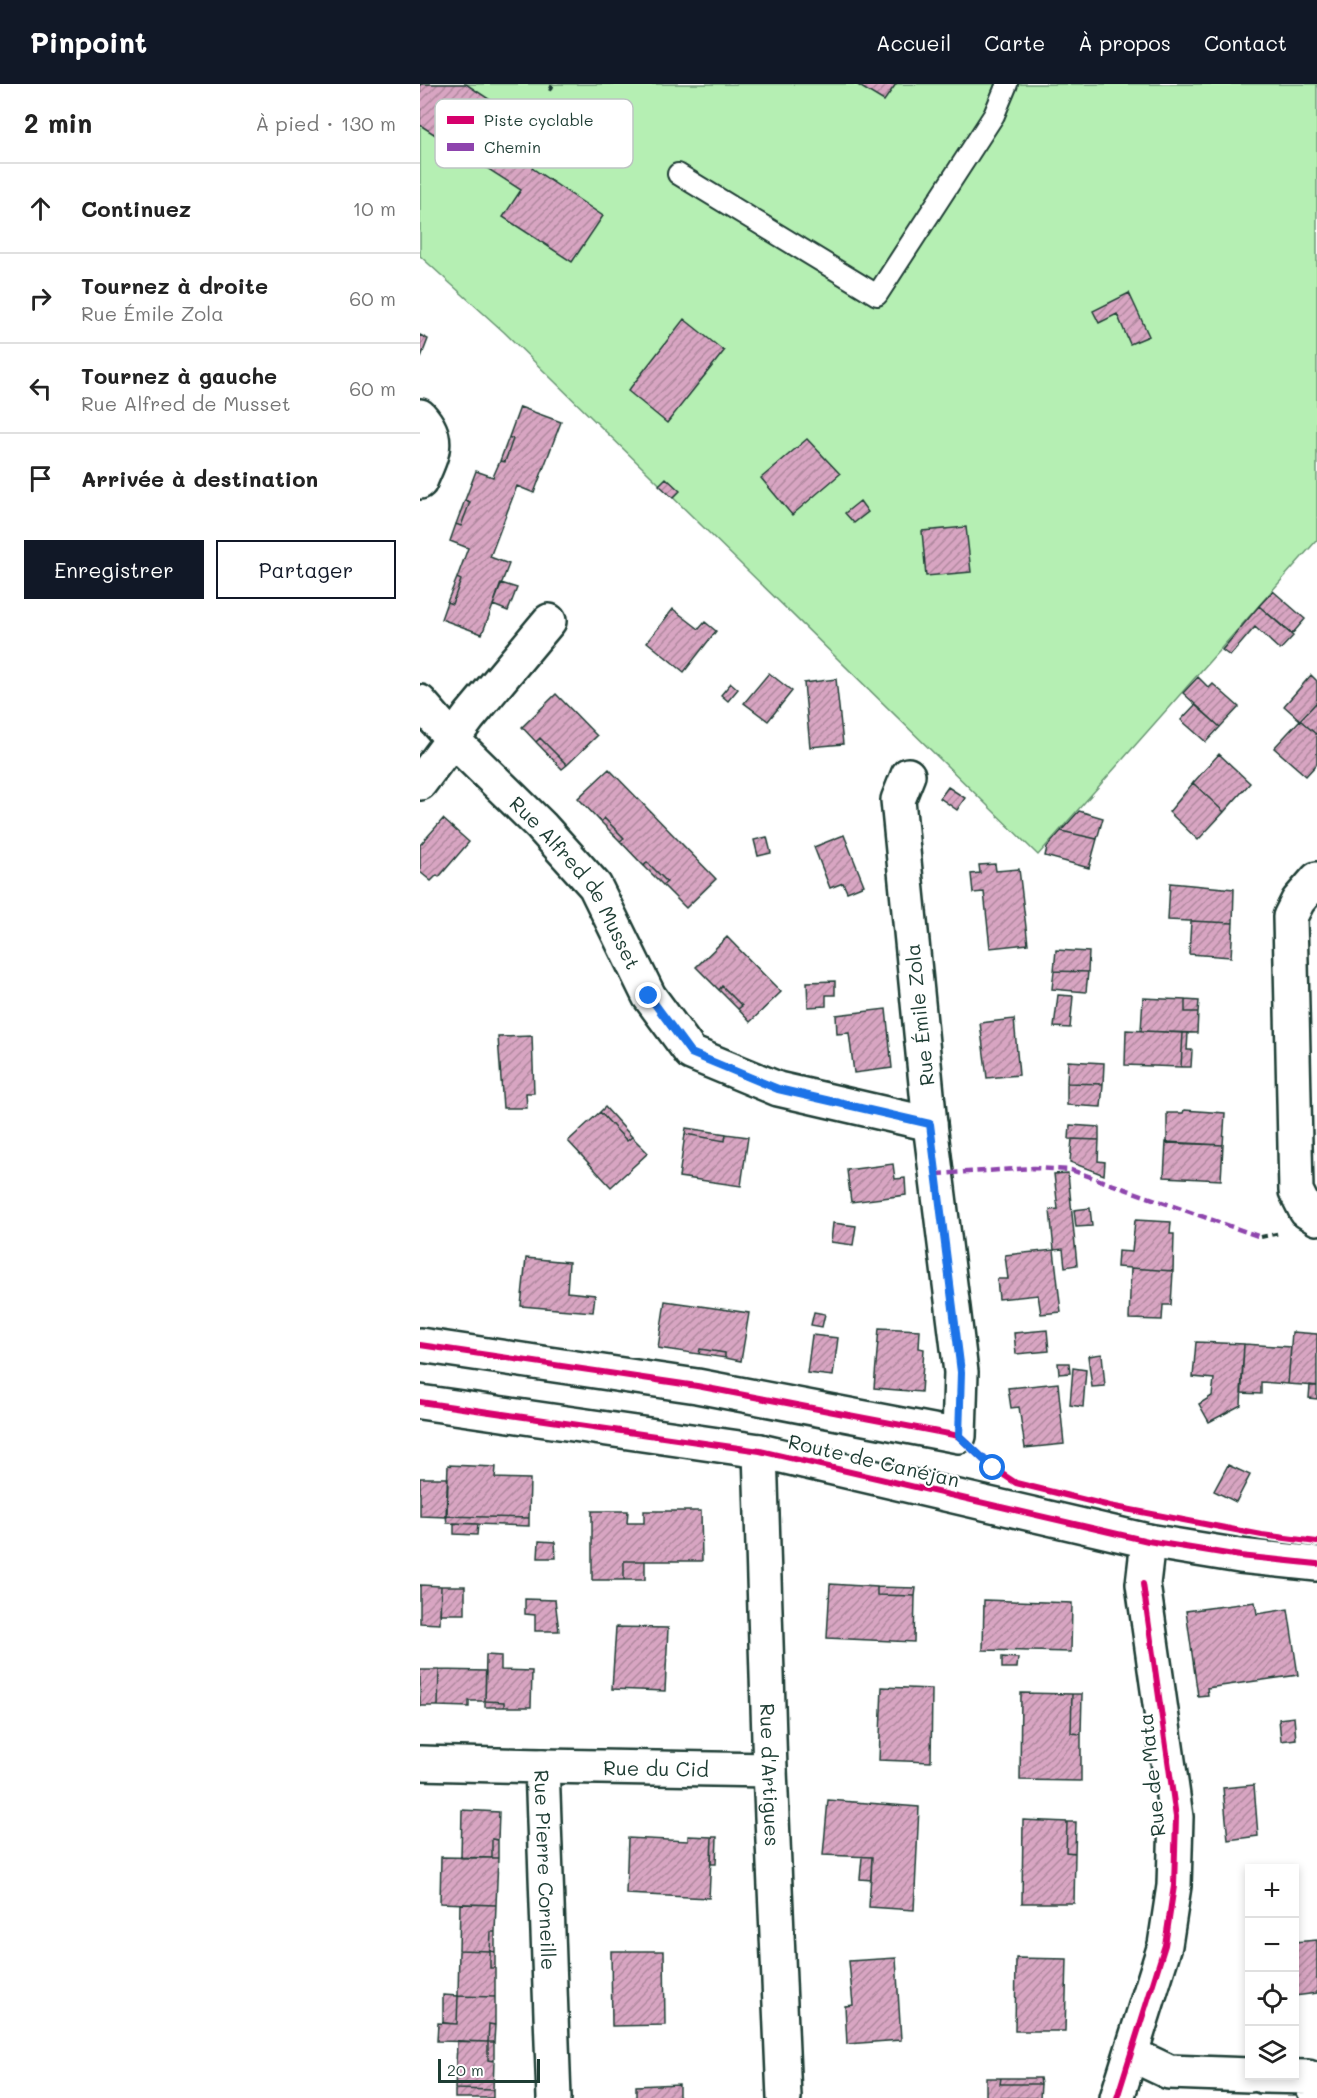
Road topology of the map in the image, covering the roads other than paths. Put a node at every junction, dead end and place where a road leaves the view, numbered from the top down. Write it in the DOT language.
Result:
graph roads {
  1 [pos="1007,84"];
  2 [pos="678,174"];
  3 [pos="420,416"];
  4 [pos="420,482"];
  5 [pos="549,621"];
  6 [pos="421,706"];
  7 [pos="453,741"];
  8 [pos="908,775"];
  9 [pos="420,783"];
  10 [pos="1317,879"];
  11 [pos="930,1124"];
  12 [pos="1317,1218"];
  13 [pos="420,1345"];
  14 [pos="420,1402"];
  15 [pos="760,1451"];
  16 [pos="1148,1541"];
  17 [pos="1317,1564"];
  18 [pos="420,1764"];
  19 [pos="542,1766"];
  20 [pos="770,1770"];
  21 [pos="1133,2055"];
  22 [pos="1245,2075"];
  23 [pos="1292,2080"];
  24 [pos="1314,2083"];
  25 [pos="554,2098"];
  26 [pos="784,2098"];
  27 [pos="1117,2098"];
  1 -- 2 [label="lane"];
  3 -- 4 [label="street"];
  5 -- 7 [label="street"];
  6 -- 7 [label="street, Rue Alfred de Musset"];
  7 -- 9 [label="street"];
  7 -- 11 [label="street, Rue Alfred de Musset"];
  8 -- 11 [label="street, Rue Émile Zola"];
  10 -- 12 [label="street"];
  11 -- 13 [label="street, Rue Émile Zola"];
  14 -- 15 [label="street, Route de Canéjan"];
  15 -- 16 [label="street, Route de Canéjan"];
  15 -- 20 [label="street, Rue d'Artigues"];
  16 -- 17 [label="street, Route de Canéjan"];
  16 -- 21 [label="street, Rue de Mata"];
  18 -- 19 [label="street, Rue Pierre Corneille"];
  19 -- 20 [label="street, Rue du Cid"];
  19 -- 25 [label="street, Rue Pierre Corneille"];
  20 -- 26 [label="street, Rue d'Artigues"];
  21 -- 22 [label="street"];
  21 -- 27 [label="street, Rue de Mata"];
  23 -- 24 [label="street"];
}
